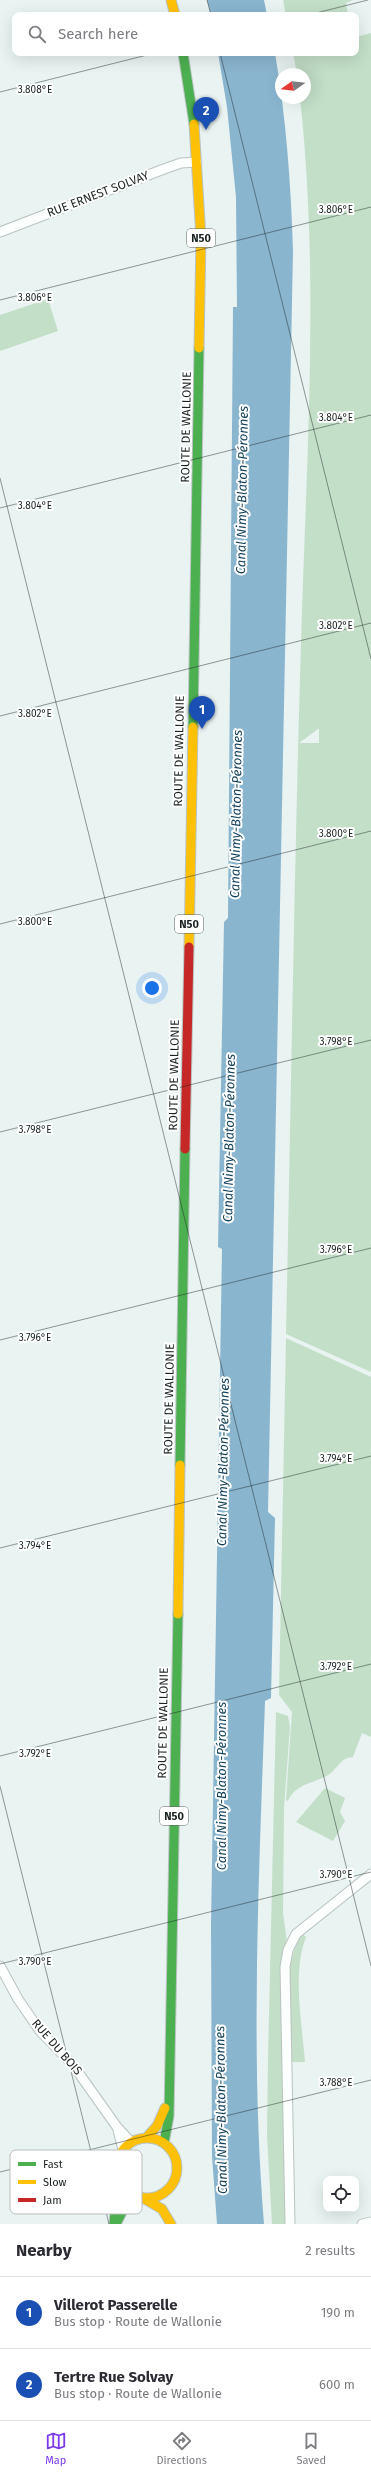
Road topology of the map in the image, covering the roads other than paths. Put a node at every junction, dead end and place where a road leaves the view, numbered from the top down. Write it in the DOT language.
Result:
graph roads {
  1 [pos="171,0"];
  2 [pos="174,12"];
  3 [pos="183,56"];
  4 [pos="197,162"];
  5 [pos="0,232"];
  6 [pos="371,1874"];
  7 [pos="0,1966"];
  8 [pos="169,2098"];
  9 [pos="117,2127"];
  10 [pos="146,2138"];
  11 [pos="131,2142"];
  12 [pos="164,2143"];
  13 [pos="123,2150"];
  14 [pos="165,2192"];
  15 [pos="142,2197"];
  16 [pos="142,2198"];
  17 [pos="115,2214"];
  18 [pos="121,2214"];
  19 [pos="371,2222"];
  20 [pos="115,2224"];
  21 [pos="171,2224"];
  22 [pos="174,2224"];
  23 [pos="290,2224"];
  24 [pos="362,2224"];
  1 -- 2 [label="main road"];
  3 -- 4 [label="main road, ROUTE DE WALLONIE / N50"];
  4 -- 5 [label="street, RUE ERNEST SOLVAY"];
  4 -- 8 [label="main road, ROUTE DE WALLONIE / N50"];
  6 -- 23 [label="street"];
  7 -- 9 [label="street, RUE DU BOIS"];
  8 -- 10 [label="main road"];
  8 -- 12 [label="main road, ROUTE DE WALLONIE"];
  9 -- 11 [label="street"];
  9 -- 13 [label="street"];
  10 -- 11 [label="main road"];
  10 -- 12 [label="main road"];
  11 -- 13 [label="main road"];
  12 -- 14 [label="main road"];
  14 -- 15 [label="main road"];
  14 -- 22 [label="main road"];
  16 -- 21 [label="main road"];
  17 -- 20 [label="main road"];
  18 -- 20 [label="main road"];
  19 -- 24 [label="street"];
}
